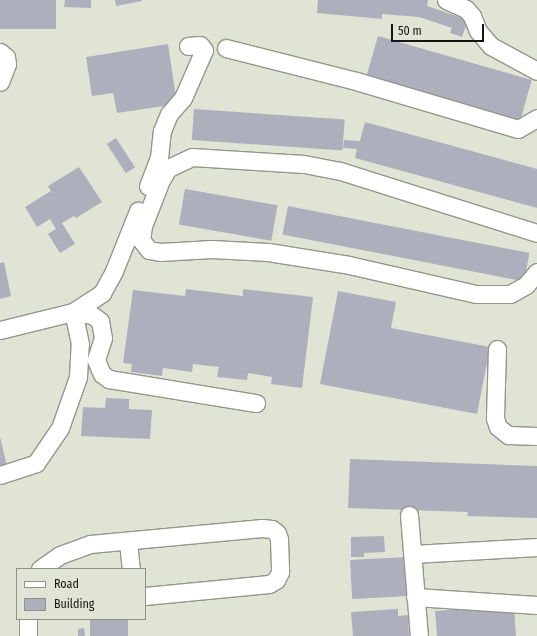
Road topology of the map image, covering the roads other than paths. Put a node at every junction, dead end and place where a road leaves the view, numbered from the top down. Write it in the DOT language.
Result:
graph roads {
  1 [pos="446,0"];
  2 [pos="470,4"];
  3 [pos="188,46"];
  4 [pos="226,48"];
  5 [pos="0,52"];
  6 [pos="537,71"];
  7 [pos="0,82"];
  8 [pos="537,118"];
  9 [pos="537,233"];
  10 [pos="537,272"];
  11 [pos="73,312"];
  12 [pos="0,330"];
  13 [pos="497,349"];
  14 [pos="256,403"];
  15 [pos="537,436"];
  16 [pos="0,474"];
  17 [pos="409,515"];
  18 [pos="128,542"];
  19 [pos="537,547"];
  20 [pos="413,554"];
  21 [pos="41,568"];
  22 [pos="131,568"];
  23 [pos="146,596"];
  24 [pos="414,597"];
  25 [pos="537,604"];
  26 [pos="28,620"];
  27 [pos="28,636"];
  28 [pos="419,636"];
  1 -- 2 [label="lane"];
  2 -- 6 [label="lane"];
  3 -- 11 [label="lane"];
  4 -- 8 [label="lane"];
  5 -- 7 [label="lane"];
  9 -- 10 [label="lane"];
  11 -- 12 [label="lane"];
  11 -- 14 [label="lane"];
  11 -- 16 [label="lane"];
  13 -- 15 [label="lane"];
  17 -- 20 [label="lane"];
  18 -- 21 [label="lane"];
  18 -- 22 [label="lane"];
  18 -- 23 [label="lane"];
  19 -- 20 [label="lane"];
  20 -- 24 [label="lane"];
  24 -- 25 [label="lane"];
  24 -- 28 [label="lane"];
  26 -- 27 [label="lane"];
}
